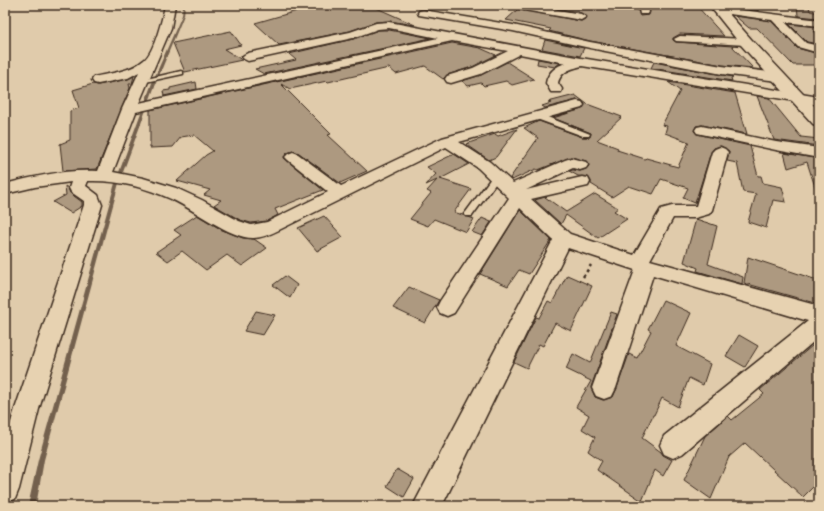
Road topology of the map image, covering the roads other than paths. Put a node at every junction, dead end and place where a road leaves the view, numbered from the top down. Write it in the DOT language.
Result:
graph roads {
  1 [pos="170,5"];
  2 [pos="519,5"];
  3 [pos="717,8"];
  4 [pos="787,9"];
  5 [pos="423,13"];
  6 [pos="581,17"];
  7 [pos="776,18"];
  8 [pos="791,20"];
  9 [pos="819,23"];
  10 [pos="456,37"];
  11 [pos="680,39"];
  12 [pos="746,42"];
  13 [pos="519,50"];
  14 [pos="819,50"];
  15 [pos="248,57"];
  16 [pos="150,62"];
  17 [pos="581,62"];
  18 [pos="181,73"];
  19 [pos="778,77"];
  20 [pos="451,79"];
  21 [pos="98,80"];
  22 [pos="141,81"];
  23 [pos="556,89"];
  24 [pos="799,98"];
  25 [pos="819,101"];
  26 [pos="577,105"];
  27 [pos="129,109"];
  28 [pos="537,116"];
  29 [pos="819,121"];
  30 [pos="702,130"];
  31 [pos="586,134"];
  32 [pos="447,141"];
  33 [pos="720,152"];
  34 [pos="819,153"];
  35 [pos="293,157"];
  36 [pos="580,165"];
  37 [pos="82,175"];
  38 [pos="104,176"];
  39 [pos="497,176"];
  40 [pos="582,182"];
  41 [pos="5,189"];
  42 [pos="340,193"];
  43 [pos="514,193"];
  44 [pos="469,214"];
  45 [pos="563,239"];
  46 [pos="643,265"];
  47 [pos="448,307"];
  48 [pos="819,315"];
  49 [pos="819,324"];
  50 [pos="604,388"];
  51 [pos="673,445"];
  52 [pos="5,489"];
  53 [pos="427,506"];
  1 -- 16 [label="street"];
  2 -- 6 [label="street"];
  3 -- 7 [label="street"];
  3 -- 12 [label="main road"];
  4 -- 8 [label="street"];
  5 -- 19 [label="street"];
  7 -- 8 [label="street"];
  7 -- 14 [label="street"];
  8 -- 9 [label="street"];
  10 -- 13 [label="street"];
  10 -- 15 [label="street"];
  10 -- 27 [label="street"];
  11 -- 12 [label="street"];
  12 -- 19 [label="main road"];
  13 -- 17 [label="street"];
  13 -- 20 [label="street"];
  16 -- 21 [label="street"];
  16 -- 22 [label="street"];
  17 -- 23 [label="street"];
  17 -- 24 [label="street"];
  18 -- 22 [label="lane"];
  19 -- 24 [label="main road"];
  22 -- 27 [label="street"];
  24 -- 25 [label="street"];
  24 -- 29 [label="main road"];
  26 -- 28 [label="street"];
  27 -- 38 [label="street"];
  28 -- 31 [label="lane"];
  28 -- 32 [label="street"];
  30 -- 34 [label="street"];
  32 -- 39 [label="street"];
  32 -- 42 [label="street"];
  33 -- 46 [label="street"];
  35 -- 42 [label="street"];
  36 -- 43 [label="street"];
  37 -- 38 [label="street"];
  37 -- 41 [label="street"];
  37 -- 52 [label="street"];
  38 -- 42 [label="street"];
  39 -- 43 [label="street"];
  39 -- 44 [label="lane"];
  40 -- 43 [label="street"];
  43 -- 45 [label="street"];
  43 -- 47 [label="street"];
  45 -- 46 [label="street"];
  45 -- 53 [label="street"];
  46 -- 48 [label="street"];
  46 -- 50 [label="street"];
  49 -- 51 [label="street"];
}
